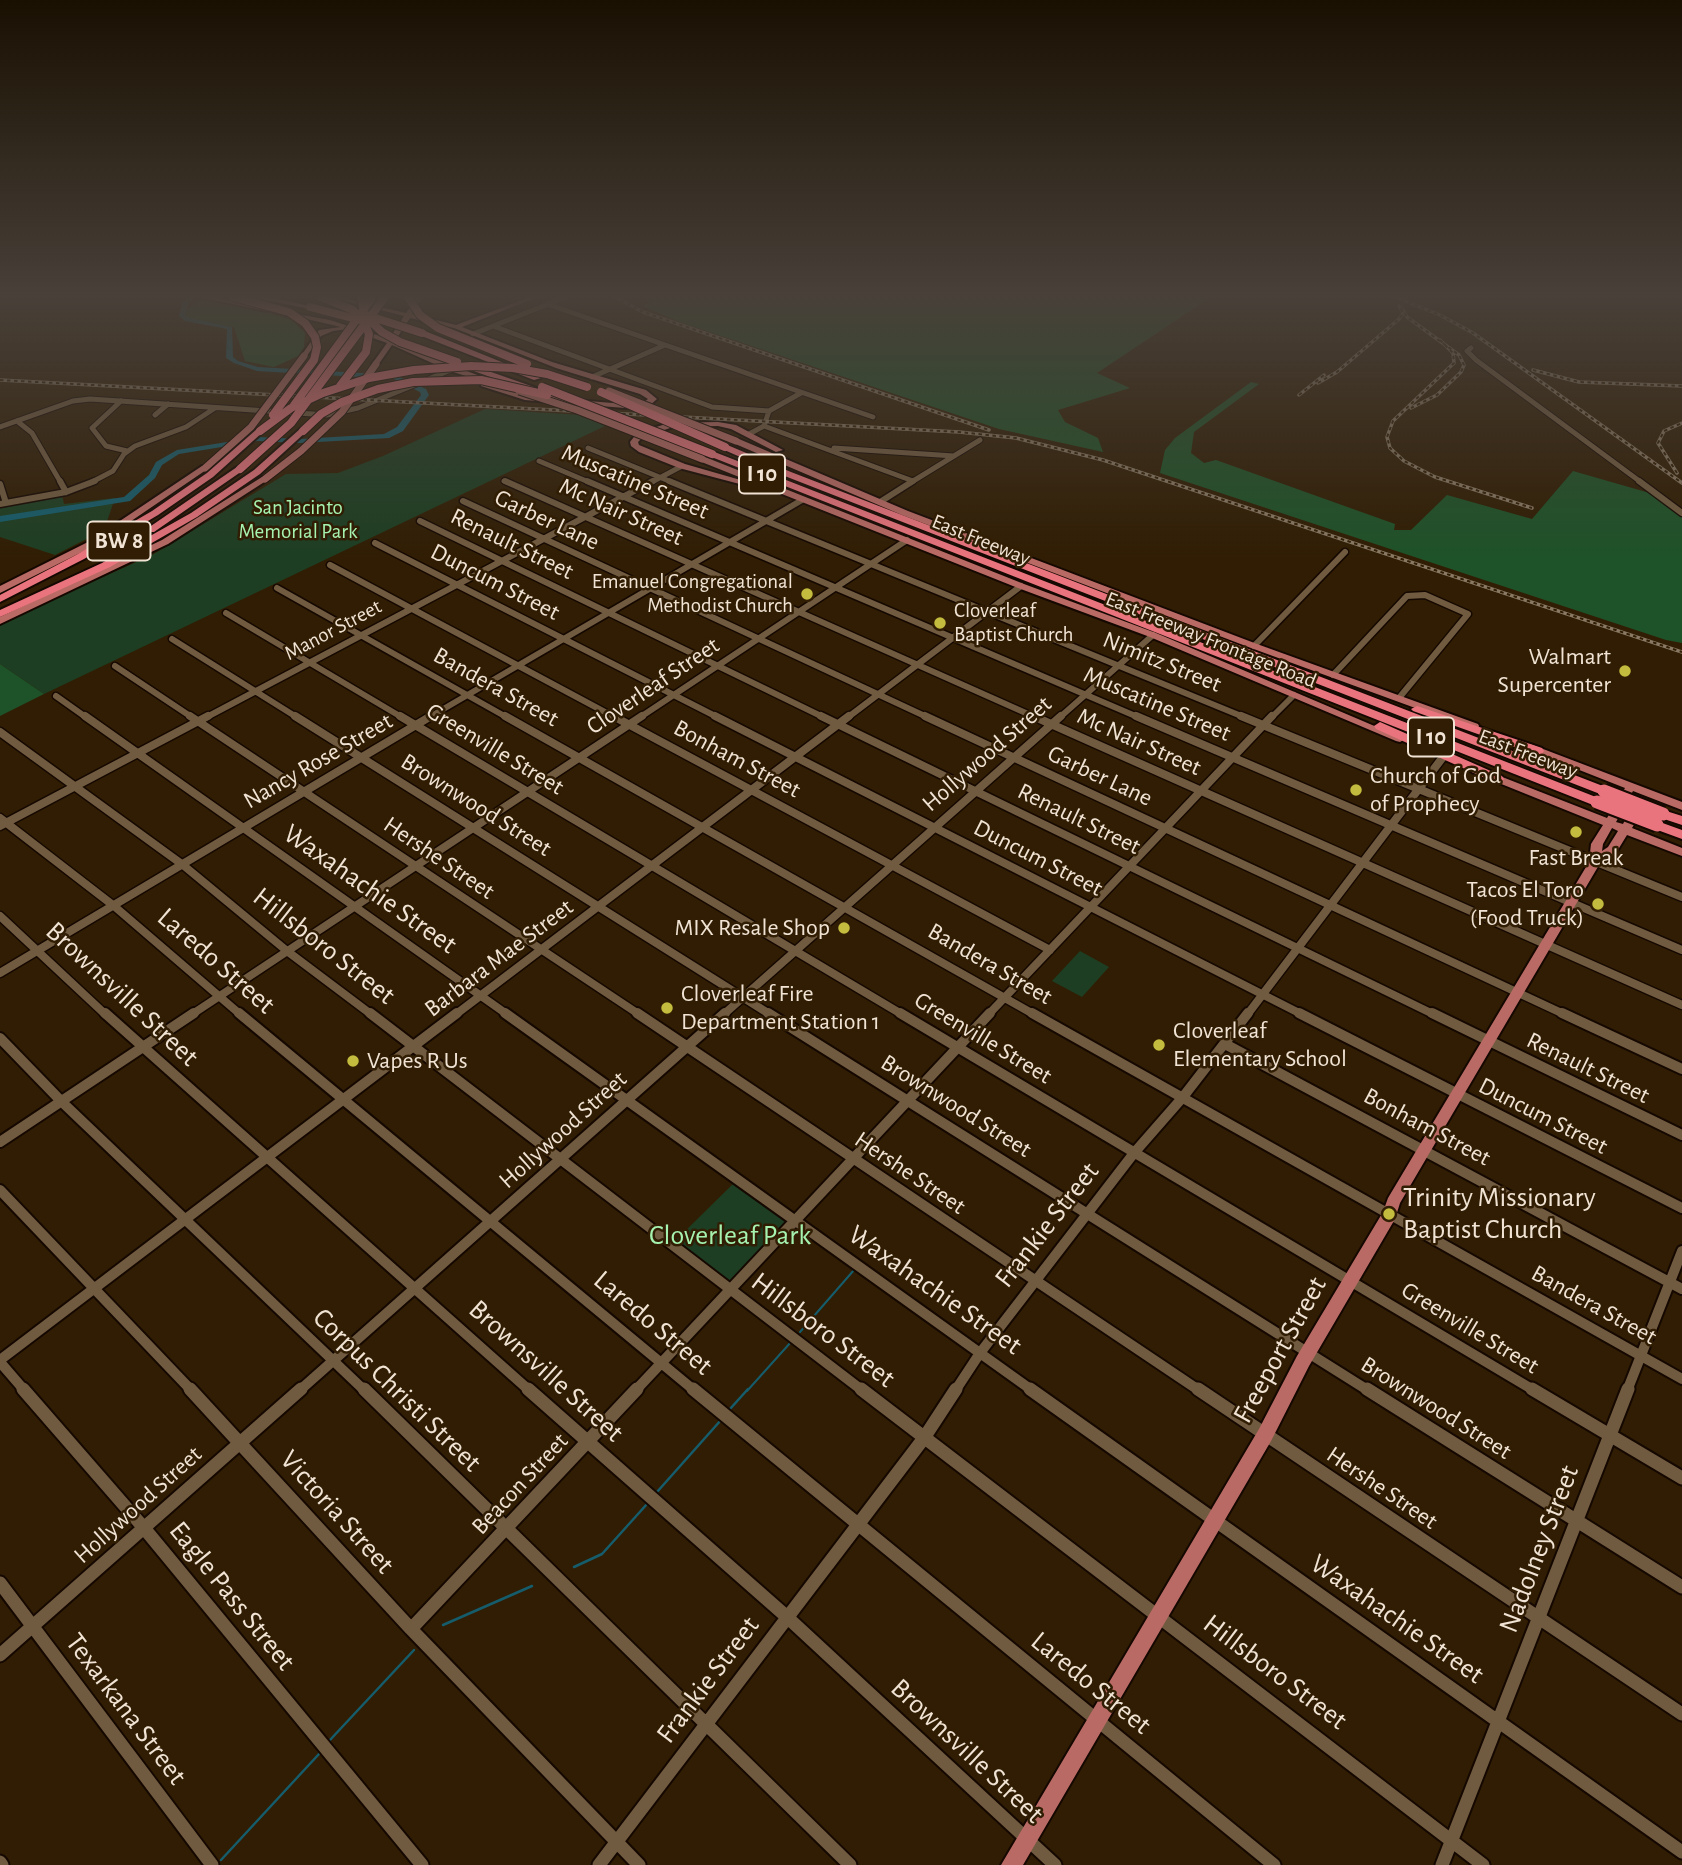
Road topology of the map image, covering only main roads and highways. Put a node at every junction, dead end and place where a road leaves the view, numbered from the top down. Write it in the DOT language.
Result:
graph roads {
  1 [pos="283,384"];
  2 [pos="296,384"];
  3 [pos="309,384"];
  4 [pos="320,384"];
  5 [pos="342,384"];
  6 [pos="352,384"];
  7 [pos="362,384"];
  8 [pos="403,384"];
  9 [pos="488,384"];
  10 [pos="496,384"];
  11 [pos="500,384"];
  12 [pos="519,384"];
  13 [pos="533,384"];
  14 [pos="554,384"];
  15 [pos="578,384"];
  16 [pos="580,384"];
  17 [pos="594,384"];
  18 [pos="616,384"];
  19 [pos="587,387"];
  20 [pos="547,394"];
  21 [pos="633,424"];
  22 [pos="260,431"];
  23 [pos="303,431"];
  24 [pos="715,452"];
  25 [pos="205,468"];
  26 [pos="235,469"];
  27 [pos="853,491"];
  28 [pos="802,500"];
  29 [pos="905,513"];
  30 [pos="907,540"];
  31 [pos="1036,577"];
  32 [pos="0,590"];
  33 [pos="0,600"];
  34 [pos="0,608"];
  35 [pos="0,614"];
  36 [pos="0,621"];
  37 [pos="1289,669"];
  38 [pos="1264,672"];
  39 [pos="1399,698"];
  40 [pos="1538,751"];
  41 [pos="1606,777"];
  42 [pos="1498,779"];
  43 [pos="1630,786"];
  44 [pos="1647,792"];
  45 [pos="1600,796"];
  46 [pos="1546,798"];
  47 [pos="1682,807"];
  48 [pos="1660,820"];
  49 [pos="1682,821"];
  50 [pos="1609,823"];
  51 [pos="1626,830"];
  52 [pos="1682,835"];
  53 [pos="1668,847"];
  54 [pos="1682,852"];
  55 [pos="1595,862"];
  56 [pos="1215,1519"];
  57 [pos="1011,1865"];
  1 -- 25 [label="main road, BW 8, bridge"];
  2 -- 22 [label="highway, bridge"];
  3 -- 26 [label="highway, BW 8, bridge"];
  4 -- 26 [label="highway, BW 8, bridge"];
  5 -- 23 [label="highway, bridge"];
  6 -- 22 [label="highway, bridge"];
  7 -- 36 [label="main road, BW 8, bridge"];
  8 -- 23 [label="highway, bridge"];
  9 -- 18 [label="main road"];
  10 -- 24 [label="main road, East Freeway Frontage Road, bridge"];
  11 -- 20 [label="highway, bridge"];
  12 -- 20 [label="highway, bridge"];
  13 -- 21 [label="highway, East Freeway / I 10, bridge"];
  14 -- 24 [label="highway, East Freeway / I 10, bridge"];
  15 -- 19 [label="highway, bridge"];
  16 -- 19 [label="highway, bridge"];
  17 -- 27 [label="main road, East Freeway Frontage Road, bridge"];
  19 -- 24 [label="highway, bridge"];
  20 -- 21 [label="highway, bridge"];
  21 -- 24 [label="highway, East Freeway / I 10, bridge"];
  22 -- 33 [label="highway"];
  23 -- 35 [label="highway"];
  24 -- 28 [label="main road, East Freeway Frontage Road"];
  24 -- 31 [label="highway, East Freeway / I 10"];
  24 -- 31 [label="highway, East Freeway / I 10"];
  25 -- 32 [label="main road, BW 8"];
  26 -- 33 [label="highway, BW 8"];
  26 -- 34 [label="highway, BW 8"];
  27 -- 28 [label="main road"];
  27 -- 29 [label="main road, East Freeway Frontage Road"];
  28 -- 30 [label="main road, East Freeway Frontage Road"];
  29 -- 31 [label="highway"];
  29 -- 39 [label="main road, East Freeway Frontage Road"];
  30 -- 31 [label="highway"];
  30 -- 42 [label="main road, East Freeway Frontage Road"];
  31 -- 37 [label="highway, East Freeway / I 10"];
  31 -- 38 [label="highway, East Freeway / I 10"];
  37 -- 40 [label="highway"];
  37 -- 45 [label="highway, East Freeway / I 10"];
  38 -- 42 [label="highway"];
  38 -- 45 [label="highway, East Freeway / I 10"];
  39 -- 40 [label="main road, East Freeway Frontage Road"];
  40 -- 41 [label="main road, East Freeway Frontage Road"];
  41 -- 43 [label="main road, East Freeway Frontage Road"];
  41 -- 46 [label="main road"];
  42 -- 46 [label="main road, East Freeway Frontage Road"];
  43 -- 44 [label="main road, East Freeway Frontage Road"];
  43 -- 50 [label="main road, Freeport Street"];
  44 -- 47 [label="main road, East Freeway Frontage Road"];
  44 -- 51 [label="main road, Freeport Street"];
  45 -- 48 [label="highway, East Freeway / I 10, bridge"];
  46 -- 50 [label="main road, East Freeway Frontage Road"];
  47 -- 53 [label="main road"];
  48 -- 49 [label="highway, East Freeway / I 10"];
  48 -- 52 [label="highway, East Freeway / I 10"];
  50 -- 51 [label="main road, East Freeway Frontage Road"];
  50 -- 55 [label="main road, Freeport Street"];
  51 -- 53 [label="main road, East Freeway Frontage Road"];
  51 -- 55 [label="main road, Freeport Street"];
  53 -- 54 [label="main road, East Freeway Frontage Road"];
  55 -- 56 [label="main road, Freeport Street"];
  56 -- 57 [label="main road, Freeport Street"];
}
